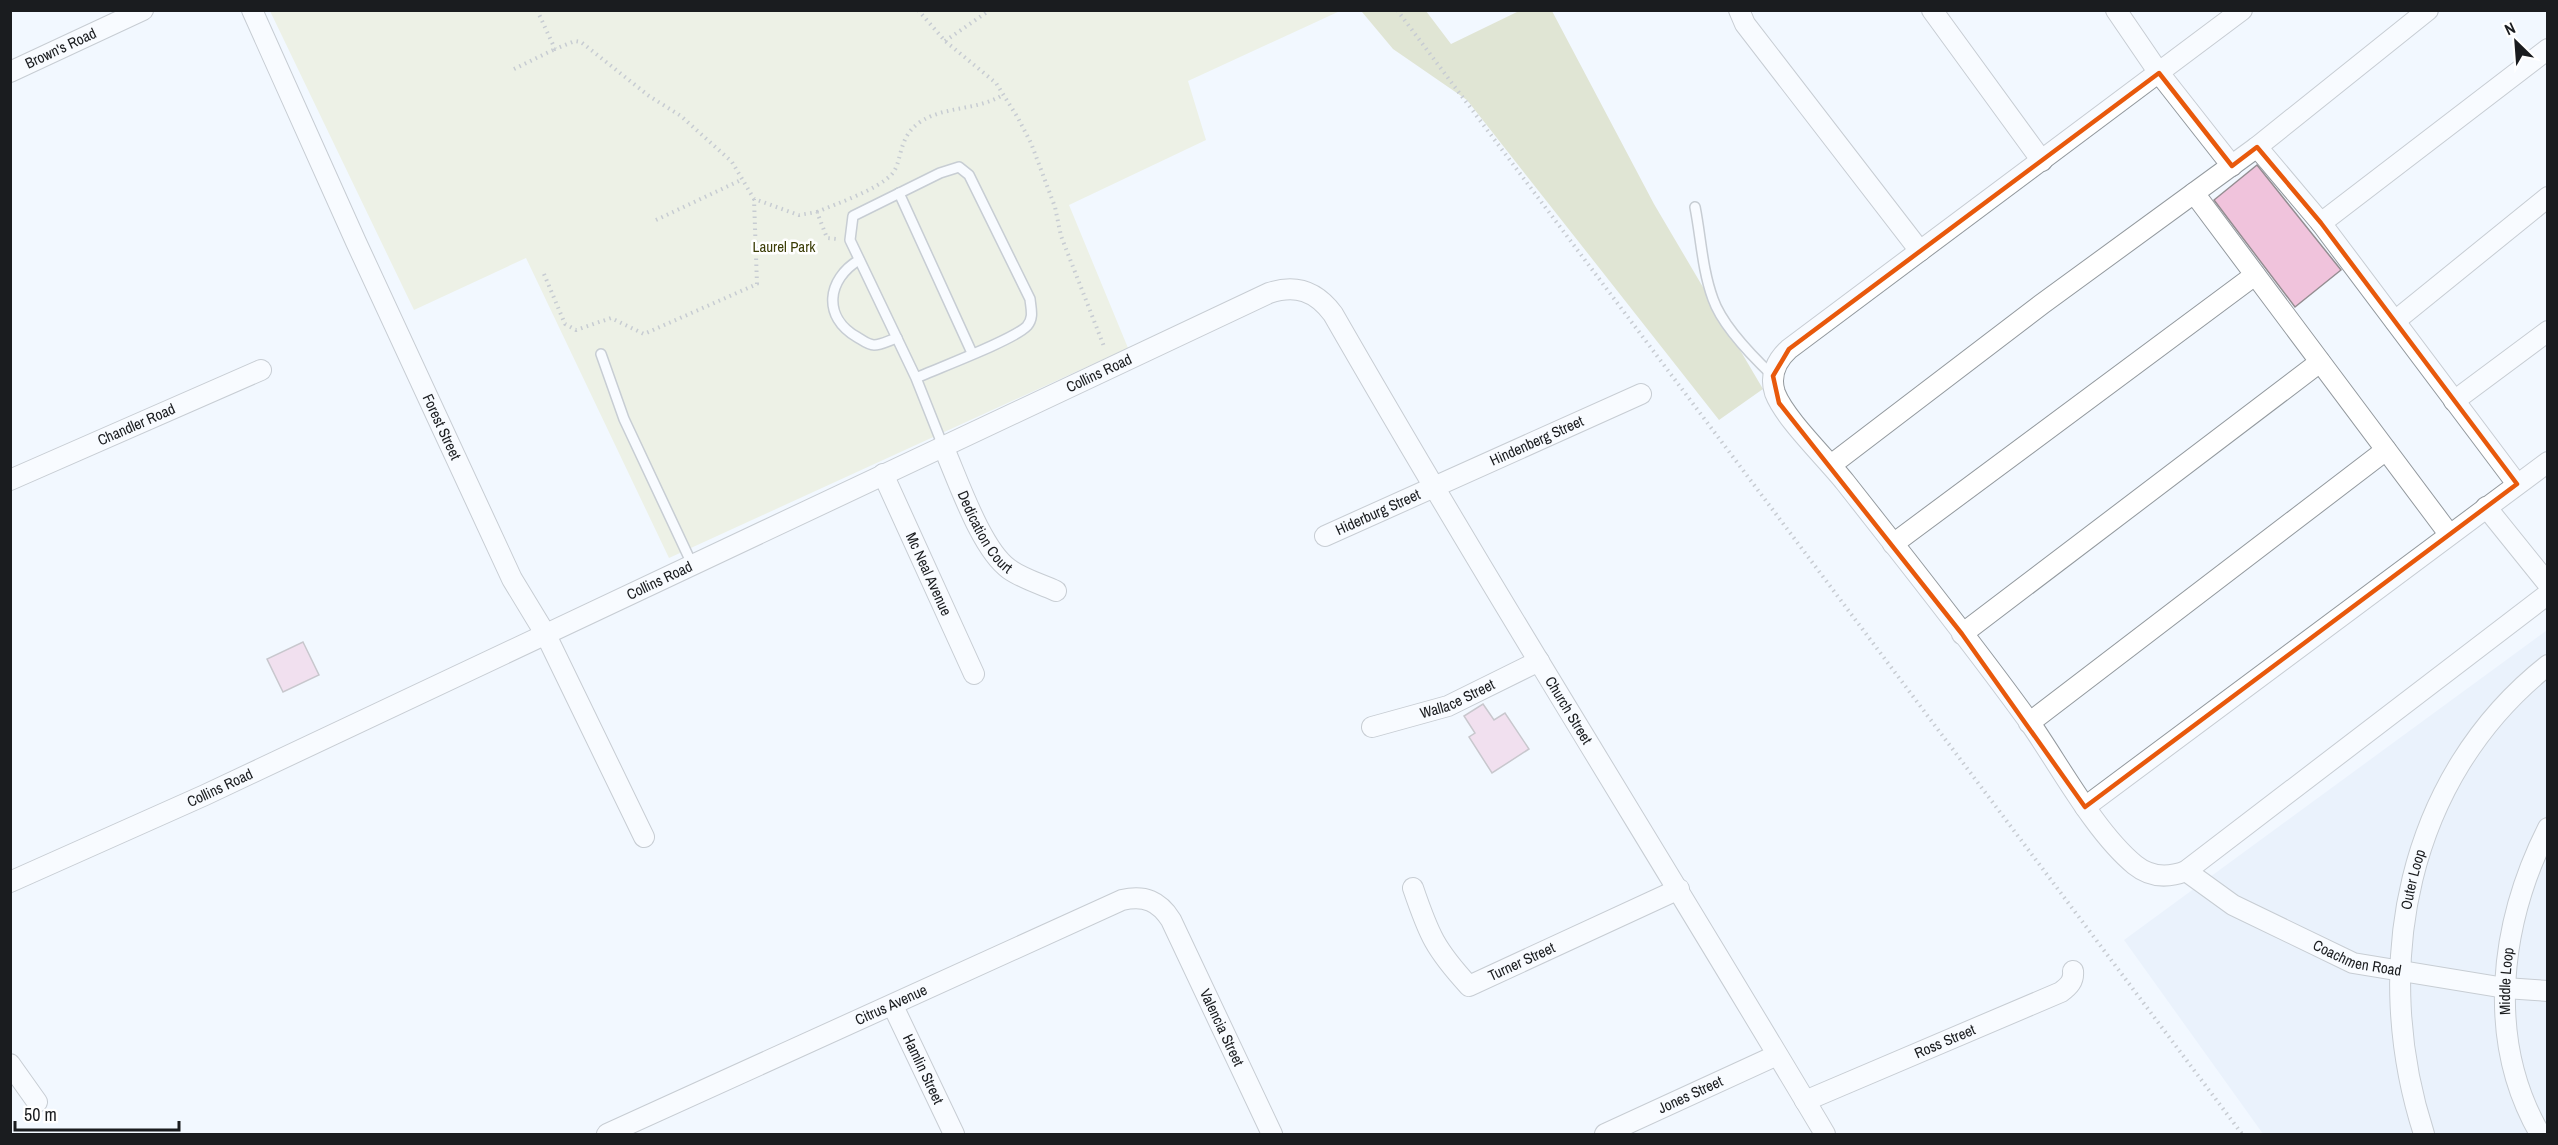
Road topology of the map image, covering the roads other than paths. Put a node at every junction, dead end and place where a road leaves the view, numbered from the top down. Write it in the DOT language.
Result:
graph roads {
  1 [pos="143,10"];
  2 [pos="252,10"];
  3 [pos="1739,10"];
  4 [pos="1932,10"];
  5 [pos="2116,10"];
  6 [pos="2241,10"];
  7 [pos="2428,10"];
  8 [pos="2547,49"];
  9 [pos="10,72"];
  10 [pos="2158,73"];
  11 [pos="2257,147"];
  12 [pos="2042,161"];
  13 [pos="2232,166"];
  14 [pos="899,193"];
  15 [pos="2194,193"];
  16 [pos="2547,197"];
  17 [pos="1695,207"];
  18 [pos="2321,223"];
  19 [pos="1920,251"];
  20 [pos="859,260"];
  21 [pos="2255,275"];
  22 [pos="1308,291"];
  23 [pos="2395,321"];
  24 [pos="2547,331"];
  25 [pos="897,338"];
  26 [pos="972,353"];
  27 [pos="601,354"];
  28 [pos="2320,362"];
  29 [pos="261,370"];
  30 [pos="1773,376"];
  31 [pos="916,378"];
  32 [pos="1641,394"];
  33 [pos="2454,401"];
  34 [pos="943,446"];
  35 [pos="2386,450"];
  36 [pos="2547,462"];
  37 [pos="1831,465"];
  38 [pos="883,474"];
  39 [pos="10,480"];
  40 [pos="2517,484"];
  41 [pos="1432,487"];
  42 [pos="2486,507"];
  43 [pos="2449,534"];
  44 [pos="1325,536"];
  45 [pos="1893,544"];
  46 [pos="692,564"];
  47 [pos="2547,584"];
  48 [pos="1056,591"];
  49 [pos="2547,594"];
  50 [pos="1962,634"];
  51 [pos="546,635"];
  52 [pos="1539,661"];
  53 [pos="2547,665"];
  54 [pos="974,674"];
  55 [pos="2029,723"];
  56 [pos="1372,727"];
  57 [pos="2085,807"];
  58 [pos="2547,828"];
  59 [pos="644,837"];
  60 [pos="2186,872"];
  61 [pos="10,882"];
  62 [pos="1413,888"];
  63 [pos="1679,889"];
  64 [pos="1171,920"];
  65 [pos="2073,971"];
  66 [pos="2400,971"];
  67 [pos="2505,988"];
  68 [pos="2547,991"];
  69 [pos="893,1006"];
  70 [pos="1777,1055"];
  71 [pos="10,1064"];
  72 [pos="1805,1101"];
  73 [pos="37,1102"];
  74 [pos="633,1129"];
  75 [pos="607,1134"];
  76 [pos="954,1134"];
  77 [pos="1272,1134"];
  78 [pos="1605,1134"];
  79 [pos="1825,1134"];
  80 [pos="2424,1134"];
  81 [pos="2540,1134"];
  1 -- 9 [label="street, Brown's Road"];
  2 -- 51 [label="street, Forest Street"];
  3 -- 19 [label="street"];
  4 -- 12 [label="street"];
  5 -- 10 [label="street"];
  6 -- 10 [label="street"];
  7 -- 11 [label="street"];
  8 -- 18 [label="street"];
  10 -- 12 [label="street"];
  10 -- 13 [label="street"];
  11 -- 13 [label="street"];
  11 -- 18 [label="street"];
  12 -- 19 [label="street"];
  13 -- 15 [label="street"];
  14 -- 20 [label="lane"];
  14 -- 26 [label="lane"];
  14 -- 26 [label="lane"];
  15 -- 21 [label="street"];
  15 -- 37 [label="street"];
  16 -- 23 [label="street"];
  17 -- 30 [label="lane"];
  18 -- 23 [label="street"];
  19 -- 30 [label="street"];
  20 -- 25 [label="lane"];
  20 -- 25 [label="lane"];
  21 -- 28 [label="street"];
  21 -- 45 [label="street"];
  22 -- 34 [label="street, Collins Road"];
  22 -- 41 [label="street, Church Street"];
  23 -- 33 [label="street"];
  24 -- 33 [label="street"];
  25 -- 31 [label="lane"];
  26 -- 31 [label="lane"];
  27 -- 46 [label="lane"];
  28 -- 35 [label="street"];
  28 -- 50 [label="street"];
  29 -- 39 [label="street, Chandler Road"];
  30 -- 37 [label="street"];
  31 -- 34 [label="lane"];
  32 -- 41 [label="street, Hindenberg Street"];
  33 -- 40 [label="street"];
  34 -- 38 [label="street, Collins Road"];
  34 -- 48 [label="street, Dedication Court"];
  35 -- 43 [label="street"];
  35 -- 55 [label="street"];
  36 -- 40 [label="street"];
  37 -- 45 [label="street"];
  38 -- 46 [label="street, Collins Road"];
  38 -- 54 [label="street, Mc Neal Avenue"];
  40 -- 42 [label="street"];
  41 -- 44 [label="street, Hiderburg Street"];
  41 -- 52 [label="street, Church Street"];
  42 -- 43 [label="street"];
  42 -- 47 [label="street"];
  43 -- 57 [label="street"];
  45 -- 50 [label="street"];
  46 -- 51 [label="street, Collins Road"];
  49 -- 60 [label="street"];
  50 -- 55 [label="street"];
  51 -- 59 [label="street, Forest Street"];
  51 -- 61 [label="street, Collins Road"];
  52 -- 56 [label="street, Wallace Street"];
  52 -- 63 [label="street, Church Street"];
  53 -- 66 [label="street, Outer Loop"];
  55 -- 57 [label="street"];
  57 -- 60 [label="street"];
  58 -- 67 [label="street, Middle Loop"];
  60 -- 66 [label="street, Coachmen Road"];
  62 -- 63 [label="street, Turner Street"];
  63 -- 70 [label="street, Church Street"];
  64 -- 69 [label="street, Citrus Avenue"];
  64 -- 77 [label="street, Valencia Street"];
  65 -- 72 [label="street, Ross Street"];
  66 -- 67 [label="street, Coachmen Road"];
  66 -- 80 [label="street, Outer Loop"];
  67 -- 68 [label="street, Coachmen Road"];
  67 -- 81 [label="street, Middle Loop"];
  69 -- 74 [label="street, Citrus Avenue"];
  69 -- 76 [label="street, Hamlin Street"];
  70 -- 72 [label="street, Church Street"];
  70 -- 78 [label="street, Jones Street"];
  71 -- 73 [label="street"];
  72 -- 79 [label="street, Church Street"];
  74 -- 75 [label="street, Citrus Avenue"];
}
